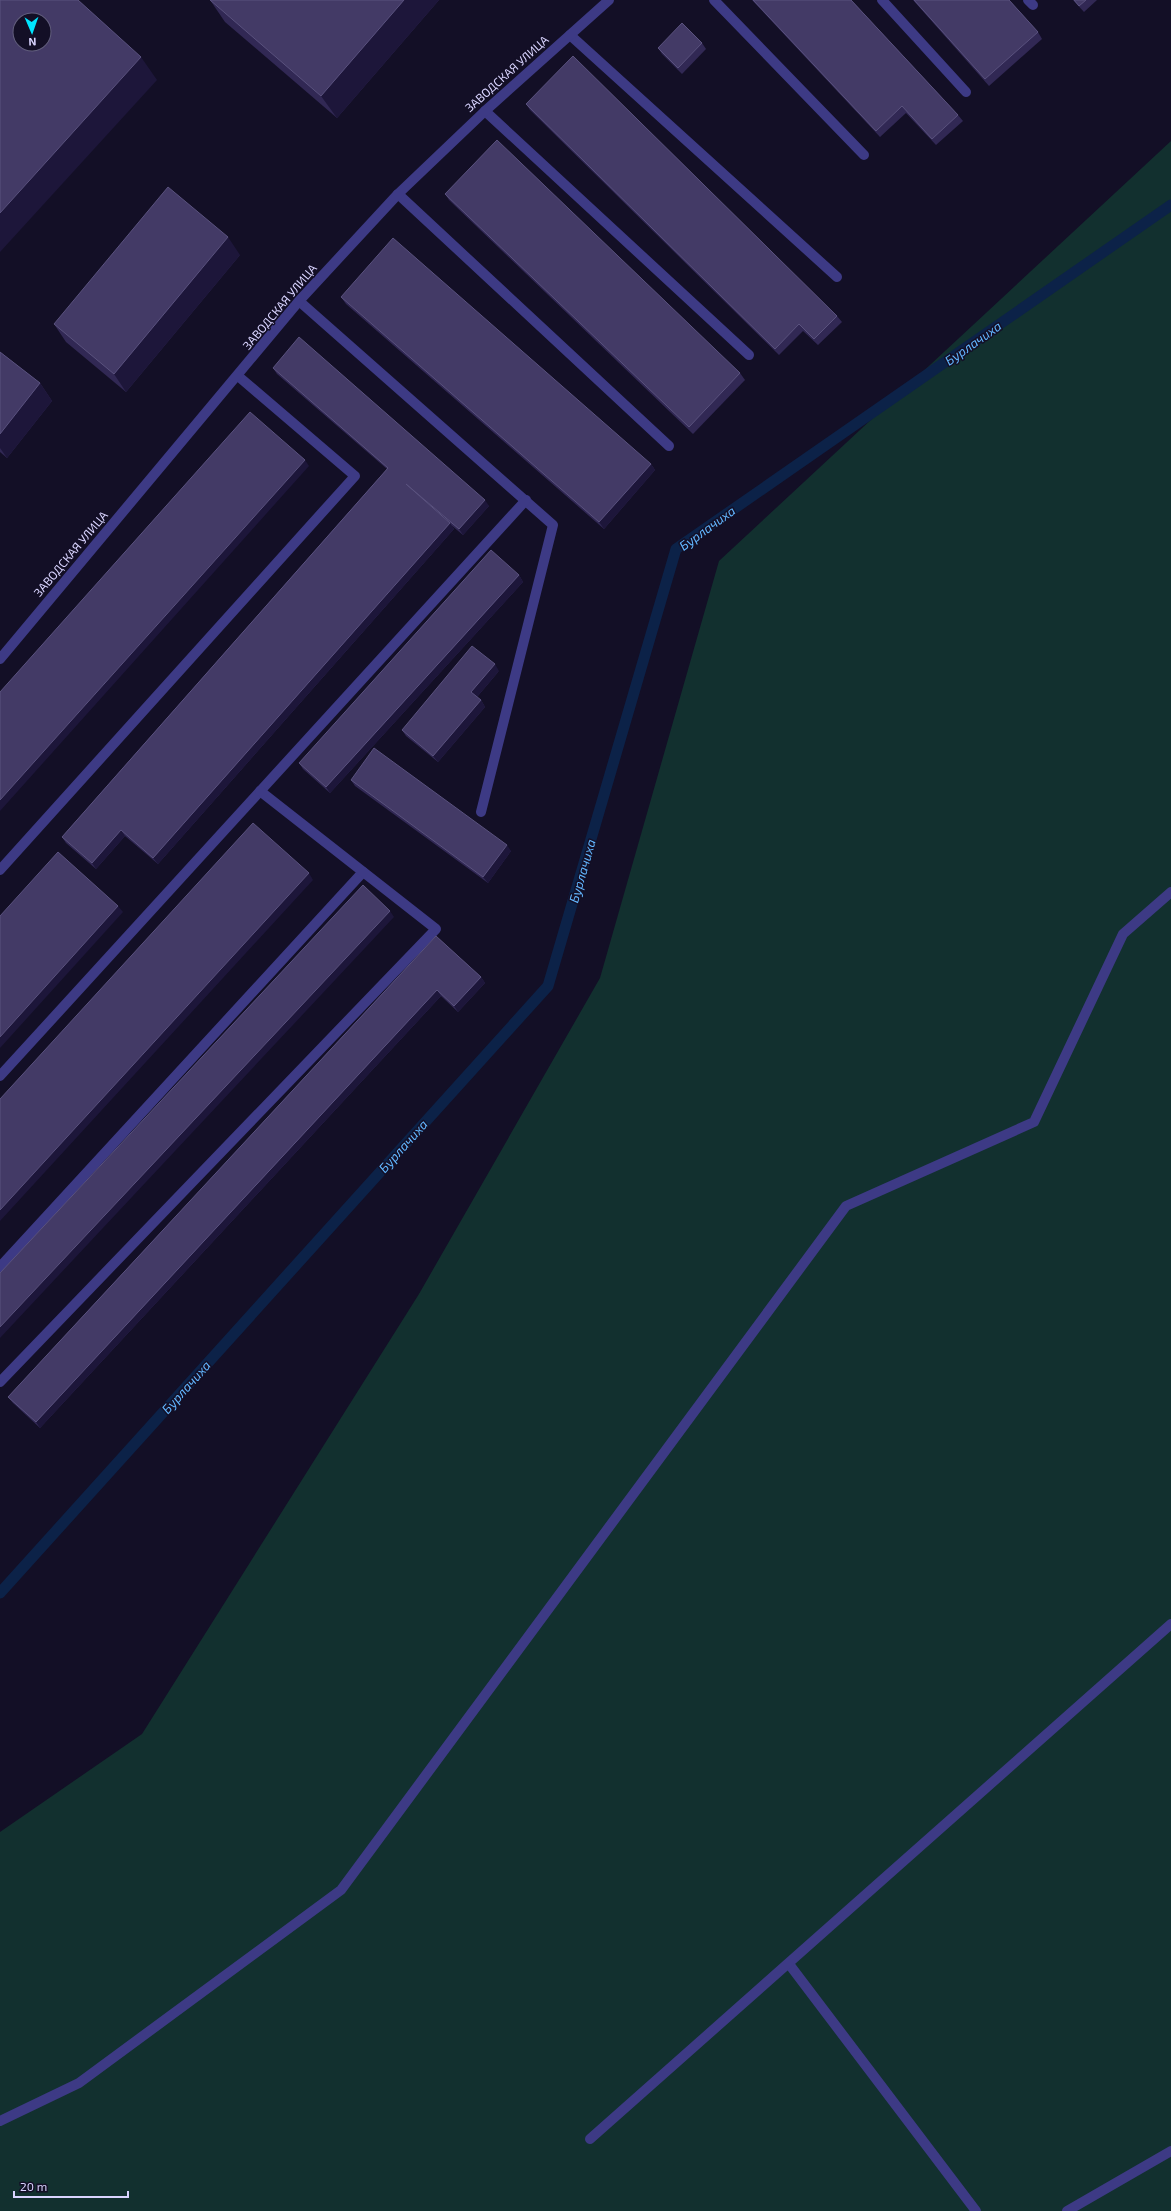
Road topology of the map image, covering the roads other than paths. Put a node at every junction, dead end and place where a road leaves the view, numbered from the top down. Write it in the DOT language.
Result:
graph roads {
  1 [pos="609,0"];
  2 [pos="714,0"];
  3 [pos="882,0"];
  4 [pos="570,36"];
  5 [pos="966,92"];
  6 [pos="485,111"];
  7 [pos="864,155"];
  8 [pos="398,194"];
  9 [pos="836,277"];
  10 [pos="300,301"];
  11 [pos="749,355"];
  12 [pos="238,376"];
  13 [pos="670,446"];
  14 [pos="526,500"];
  15 [pos="0,659"];
  16 [pos="260,791"];
  17 [pos="481,812"];
  18 [pos="0,870"];
  19 [pos="363,872"];
  20 [pos="1171,892"];
  21 [pos="0,1076"];
  22 [pos="0,1267"];
  23 [pos="0,1382"];
  24 [pos="1171,1624"];
  25 [pos="789,1964"];
  26 [pos="0,2121"];
  27 [pos="590,2139"];
  28 [pos="1171,2151"];
  29 [pos="976,2211"];
  30 [pos="1067,2211"];
  1 -- 4 [label="street, ЗАВОДСКАЯ УЛИЦА"];
  2 -- 7 [label="street"];
  3 -- 5 [label="street"];
  4 -- 6 [label="street, ЗАВОДСКАЯ УЛИЦА"];
  4 -- 9 [label="street"];
  6 -- 8 [label="street, ЗАВОДСКАЯ УЛИЦА"];
  6 -- 11 [label="street"];
  8 -- 10 [label="street, ЗАВОДСКАЯ УЛИЦА"];
  8 -- 13 [label="street"];
  10 -- 12 [label="street, ЗАВОДСКАЯ УЛИЦА"];
  10 -- 14 [label="street"];
  12 -- 15 [label="street, ЗАВОДСКАЯ УЛИЦА"];
  12 -- 18 [label="street"];
  14 -- 16 [label="street"];
  14 -- 17 [label="street"];
  16 -- 19 [label="street"];
  16 -- 21 [label="street"];
  19 -- 22 [label="street"];
  19 -- 23 [label="street"];
  20 -- 26 [label="street"];
  24 -- 25 [label="street"];
  25 -- 27 [label="street"];
  25 -- 29 [label="street"];
  28 -- 30 [label="street"];
}
